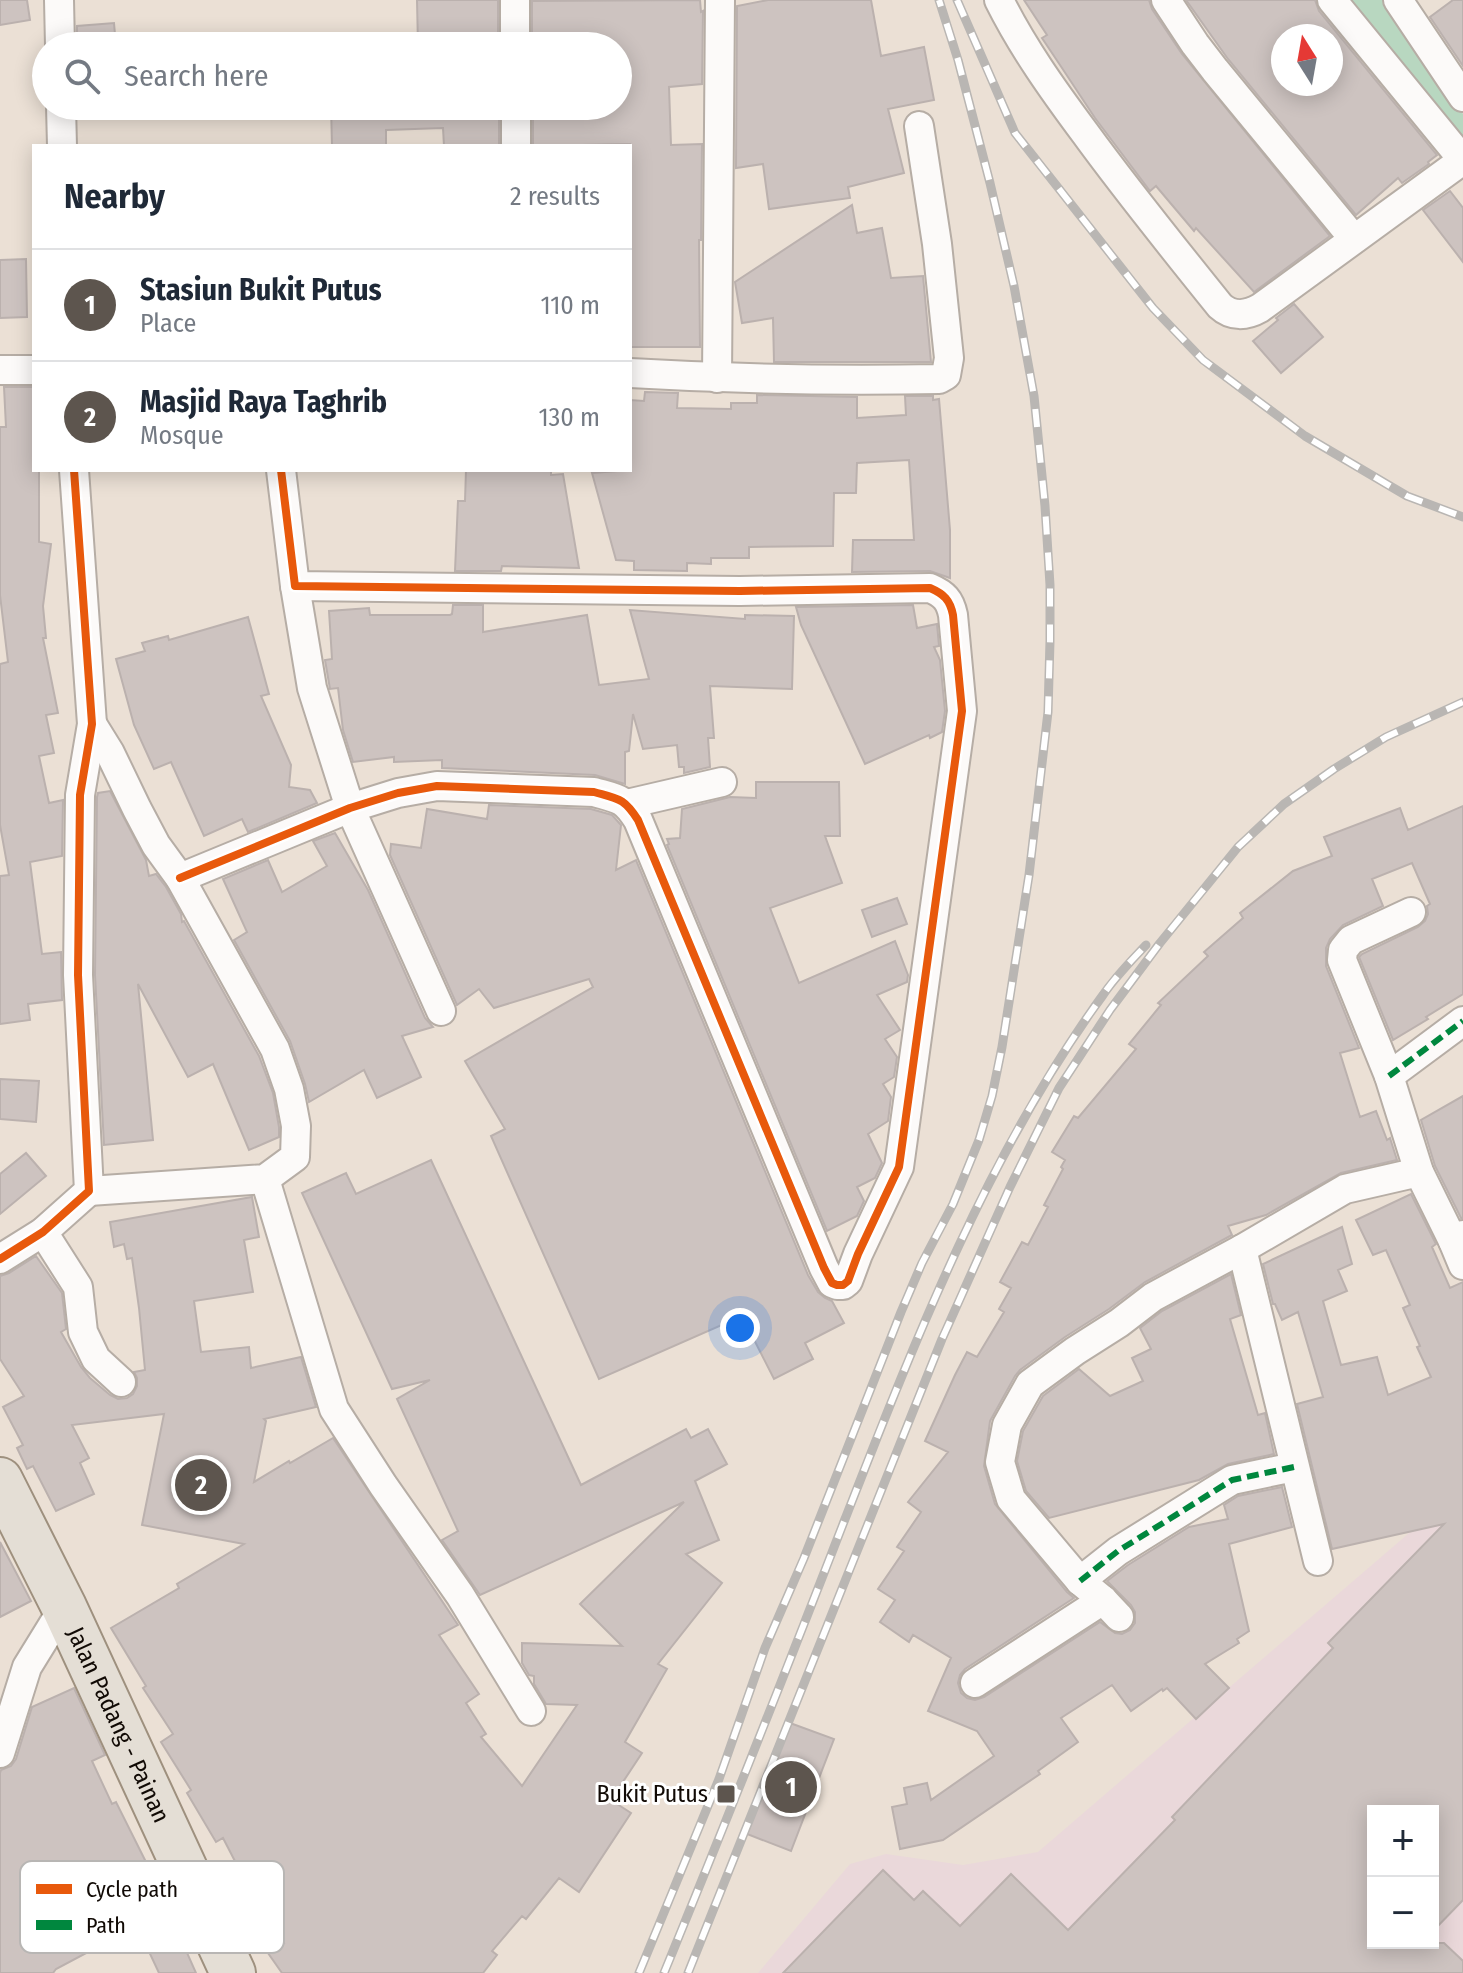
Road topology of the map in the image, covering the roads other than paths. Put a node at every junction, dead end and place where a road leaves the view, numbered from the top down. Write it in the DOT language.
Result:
graph roads {
  1 [pos="59,0"];
  2 [pos="515,0"];
  3 [pos="720,0"];
  4 [pos="999,0"];
  5 [pos="1166,0"];
  6 [pos="1332,0"];
  7 [pos="1398,0"];
  8 [pos="60,32"];
  9 [pos="515,32"];
  10 [pos="1463,97"];
  11 [pos="61,120"];
  12 [pos="516,120"];
  13 [pos="919,126"];
  14 [pos="62,144"];
  15 [pos="516,144"];
  16 [pos="1463,160"];
  17 [pos="1354,239"];
  18 [pos="0,370"];
  19 [pos="32,370"];
  20 [pos="632,373"];
  21 [pos="717,378"];
  22 [pos="74,472"];
  23 [pos="281,472"];
  24 [pos="295,586"];
  25 [pos="92,724"];
  26 [pos="722,782"];
  27 [pos="627,804"];
  28 [pos="350,808"];
  29 [pos="180,878"];
  30 [pos="1411,912"];
  31 [pos="441,1011"];
  32 [pos="1463,1021"];
  33 [pos="1389,1076"];
  34 [pos="1419,1172"];
  35 [pos="265,1179"];
  36 [pos="89,1191"];
  37 [pos="43,1232"];
  38 [pos="1460,1247"];
  39 [pos="1242,1249"];
  40 [pos="0,1259"];
  41 [pos="121,1382"];
  42 [pos="1294,1467"];
  43 [pos="0,1480"];
  44 [pos="1318,1561"];
  45 [pos="1080,1581"];
  46 [pos="64,1607"];
  47 [pos="975,1683"];
  48 [pos="531,1711"];
  49 [pos="0,1753"];
  50 [pos="181,1861"];
  51 [pos="224,1953"];
  52 [pos="233,1973"];
  1 -- 8 [label="street"];
  2 -- 9 [label="street"];
  3 -- 21 [label="street"];
  4 -- 17 [label="street"];
  5 -- 17 [label="street"];
  6 -- 16 [label="street"];
  7 -- 10 [label="street"];
  11 -- 14 [label="street"];
  12 -- 15 [label="street"];
  13 -- 21 [label="street"];
  16 -- 17 [label="street"];
  18 -- 19 [label="street"];
  20 -- 21 [label="street"];
  22 -- 25 [label="street"];
  23 -- 24 [label="street"];
  24 -- 27 [label="street"];
  24 -- 28 [label="street"];
  25 -- 29 [label="street"];
  25 -- 36 [label="street"];
  26 -- 27 [label="street"];
  27 -- 28 [label="street"];
  28 -- 29 [label="street"];
  28 -- 31 [label="street"];
  29 -- 35 [label="street"];
  30 -- 33 [label="street"];
  32 -- 33 [label="street"];
  33 -- 34 [label="street"];
  34 -- 38 [label="street"];
  34 -- 39 [label="street"];
  35 -- 36 [label="street"];
  35 -- 48 [label="street"];
  36 -- 37 [label="street"];
  37 -- 40 [label="street"];
  37 -- 41 [label="street"];
  39 -- 42 [label="street"];
  39 -- 45 [label="street"];
  42 -- 44 [label="street"];
  42 -- 45 [label="street"];
  43 -- 46 [label="main road, Jalan Padang - Painan"];
  45 -- 47 [label="street"];
  46 -- 49 [label="street"];
  46 -- 50 [label="main road, Jalan Padang - Painan"];
  51 -- 52 [label="main road, Jalan Padang - Painan"];
}
